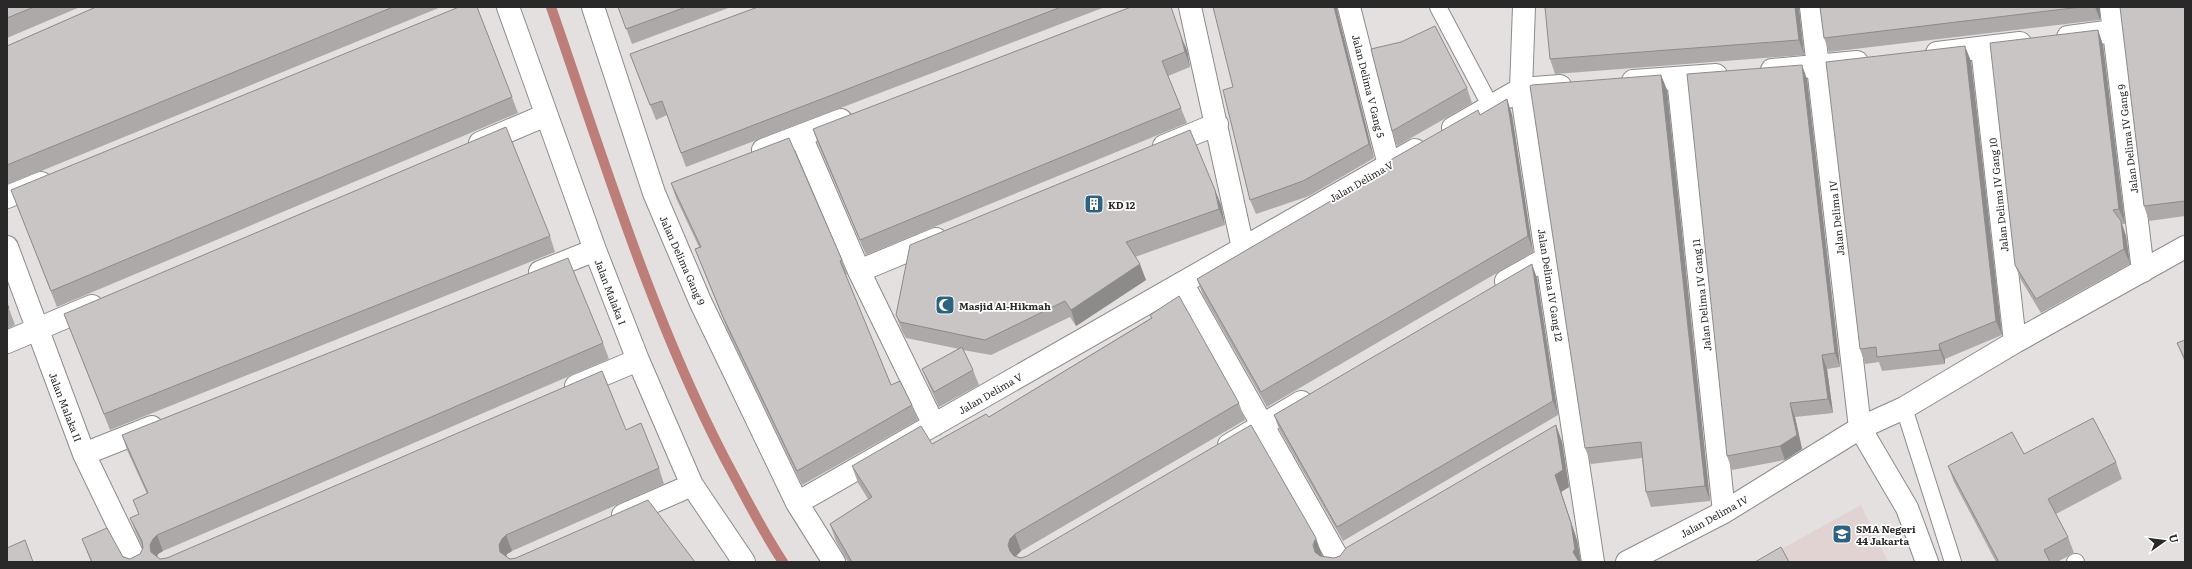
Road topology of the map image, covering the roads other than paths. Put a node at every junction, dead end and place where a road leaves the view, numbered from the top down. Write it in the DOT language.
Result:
graph roads {
  1 [pos="508,7"];
  2 [pos="593,7"];
  3 [pos="1190,7"];
  4 [pos="1349,7"];
  5 [pos="1438,7"];
  6 [pos="1524,7"];
  7 [pos="1811,7"];
  8 [pos="2111,7"];
  9 [pos="2114,31"];
  10 [pos="1982,48"];
  11 [pos="1920,55"];
  12 [pos="1881,59"];
  13 [pos="1819,66"];
  14 [pos="1678,78"];
  15 [pos="1615,82"];
  16 [pos="1584,85"];
  17 [pos="1521,89"];
  18 [pos="1491,107"];
  19 [pos="860,113"];
  20 [pos="546,114"];
  21 [pos="1217,124"];
  22 [pos="801,136"];
  23 [pos="464,149"];
  24 [pos="1144,154"];
  25 [pos="742,159"];
  26 [pos="1389,165"];
  27 [pos="58,177"];
  28 [pos="676,184"];
  29 [pos="654,193"];
  30 [pos="7,197"];
  31 [pos="954,232"];
  32 [pos="7,247"];
  33 [pos="2185,247"];
  34 [pos="1243,248"];
  35 [pos="595,250"];
  36 [pos="1547,258"];
  37 [pos="859,271"];
  38 [pos="2143,271"];
  39 [pos="521,280"];
  40 [pos="1182,283"];
  41 [pos="1486,293"];
  42 [pos="110,298"];
  43 [pos="36,329"];
  44 [pos="7,342"];
  45 [pos="2015,342"];
  46 [pos="638,360"];
  47 [pos="560,393"];
  48 [pos="1317,393"];
  49 [pos="1904,408"];
  50 [pos="173,419"];
  51 [pos="1572,422"];
  52 [pos="934,425"];
  53 [pos="1262,425"];
  54 [pos="1860,428"];
  55 [pos="1551,434"];
  56 [pos="84,454"];
  57 [pos="1208,456"];
  58 [pos="692,486"];
  59 [pos="797,503"];
  60 [pos="1724,512"];
  61 [pos="601,525"];
  62 [pos="1359,546"];
  63 [pos="1337,561"];
  64 [pos="136,562"];
  65 [pos="744,562"];
  66 [pos="834,562"];
  67 [pos="1593,562"];
  68 [pos="1627,562"];
  69 [pos="1927,562"];
  70 [pos="1953,562"];
  1 -- 20 [label="street, Jalan Malaka I"];
  2 -- 29 [label="street, Jalan Delima Gang 9"];
  3 -- 21 [label="street"];
  4 -- 26 [label="street, Jalan Delima V Gang 5"];
  5 -- 18 [label="lane"];
  6 -- 17 [label="street, Jalan Delima IV Gang 12"];
  7 -- 13 [label="street, Jalan Delima IV"];
  8 -- 9 [label="street, Jalan Delima IV Gang 9"];
  9 -- 10 [label="street"];
  9 -- 38 [label="street, Jalan Delima IV Gang 9"];
  10 -- 11 [label="street"];
  10 -- 45 [label="street, Jalan Delima IV Gang 10"];
  12 -- 13 [label="street"];
  13 -- 14 [label="street"];
  13 -- 54 [label="street, Jalan Delima IV"];
  14 -- 15 [label="street"];
  14 -- 60 [label="street, Jalan Delima IV Gang 11"];
  16 -- 17 [label="street"];
  17 -- 18 [label="street, Jalan Delima V"];
  17 -- 36 [label="street, Jalan Delima IV Gang 12"];
  18 -- 26 [label="street, Jalan Delima V"];
  19 -- 22 [label="street"];
  20 -- 23 [label="street"];
  20 -- 35 [label="street, Jalan Malaka I"];
  21 -- 24 [label="street"];
  21 -- 34 [label="street"];
  22 -- 25 [label="street"];
  22 -- 37 [label="street"];
  26 -- 34 [label="street, Jalan Delima V"];
  27 -- 30 [label="street"];
  28 -- 29 [label="street"];
  29 -- 59 [label="street, Jalan Delima Gang 9"];
  31 -- 37 [label="street"];
  32 -- 43 [label="street, Jalan Malaka II"];
  33 -- 38 [label="street, Jalan Delima IV"];
  34 -- 40 [label="street, Jalan Delima V"];
  35 -- 39 [label="street"];
  35 -- 46 [label="street, Jalan Malaka I"];
  36 -- 41 [label="street"];
  36 -- 51 [label="street, Jalan Delima IV Gang 12"];
  37 -- 52 [label="street"];
  38 -- 45 [label="street, Jalan Delima IV"];
  40 -- 52 [label="street, Jalan Delima V"];
  40 -- 53 [label="street"];
  42 -- 43 [label="street"];
  43 -- 44 [label="street"];
  43 -- 56 [label="street, Jalan Malaka II"];
  45 -- 49 [label="street, Jalan Delima IV"];
  46 -- 47 [label="street"];
  46 -- 58 [label="street, Jalan Malaka I"];
  48 -- 53 [label="street"];
  49 -- 54 [label="street, Jalan Delima IV"];
  49 -- 70 [label="lane"];
  50 -- 56 [label="street"];
  51 -- 55 [label="street"];
  51 -- 67 [label="street, Jalan Delima IV Gang 12"];
  52 -- 59 [label="street, Jalan Delima V"];
  53 -- 57 [label="street"];
  53 -- 63 [label="street"];
  54 -- 60 [label="street, Jalan Delima IV"];
  54 -- 69 [label="street"];
  56 -- 64 [label="street, Jalan Malaka II"];
  58 -- 61 [label="street"];
  58 -- 65 [label="street, Jalan Malaka I"];
  59 -- 66 [label="street"];
  60 -- 68 [label="street, Jalan Delima IV"];
  62 -- 63 [label="street"];
}
